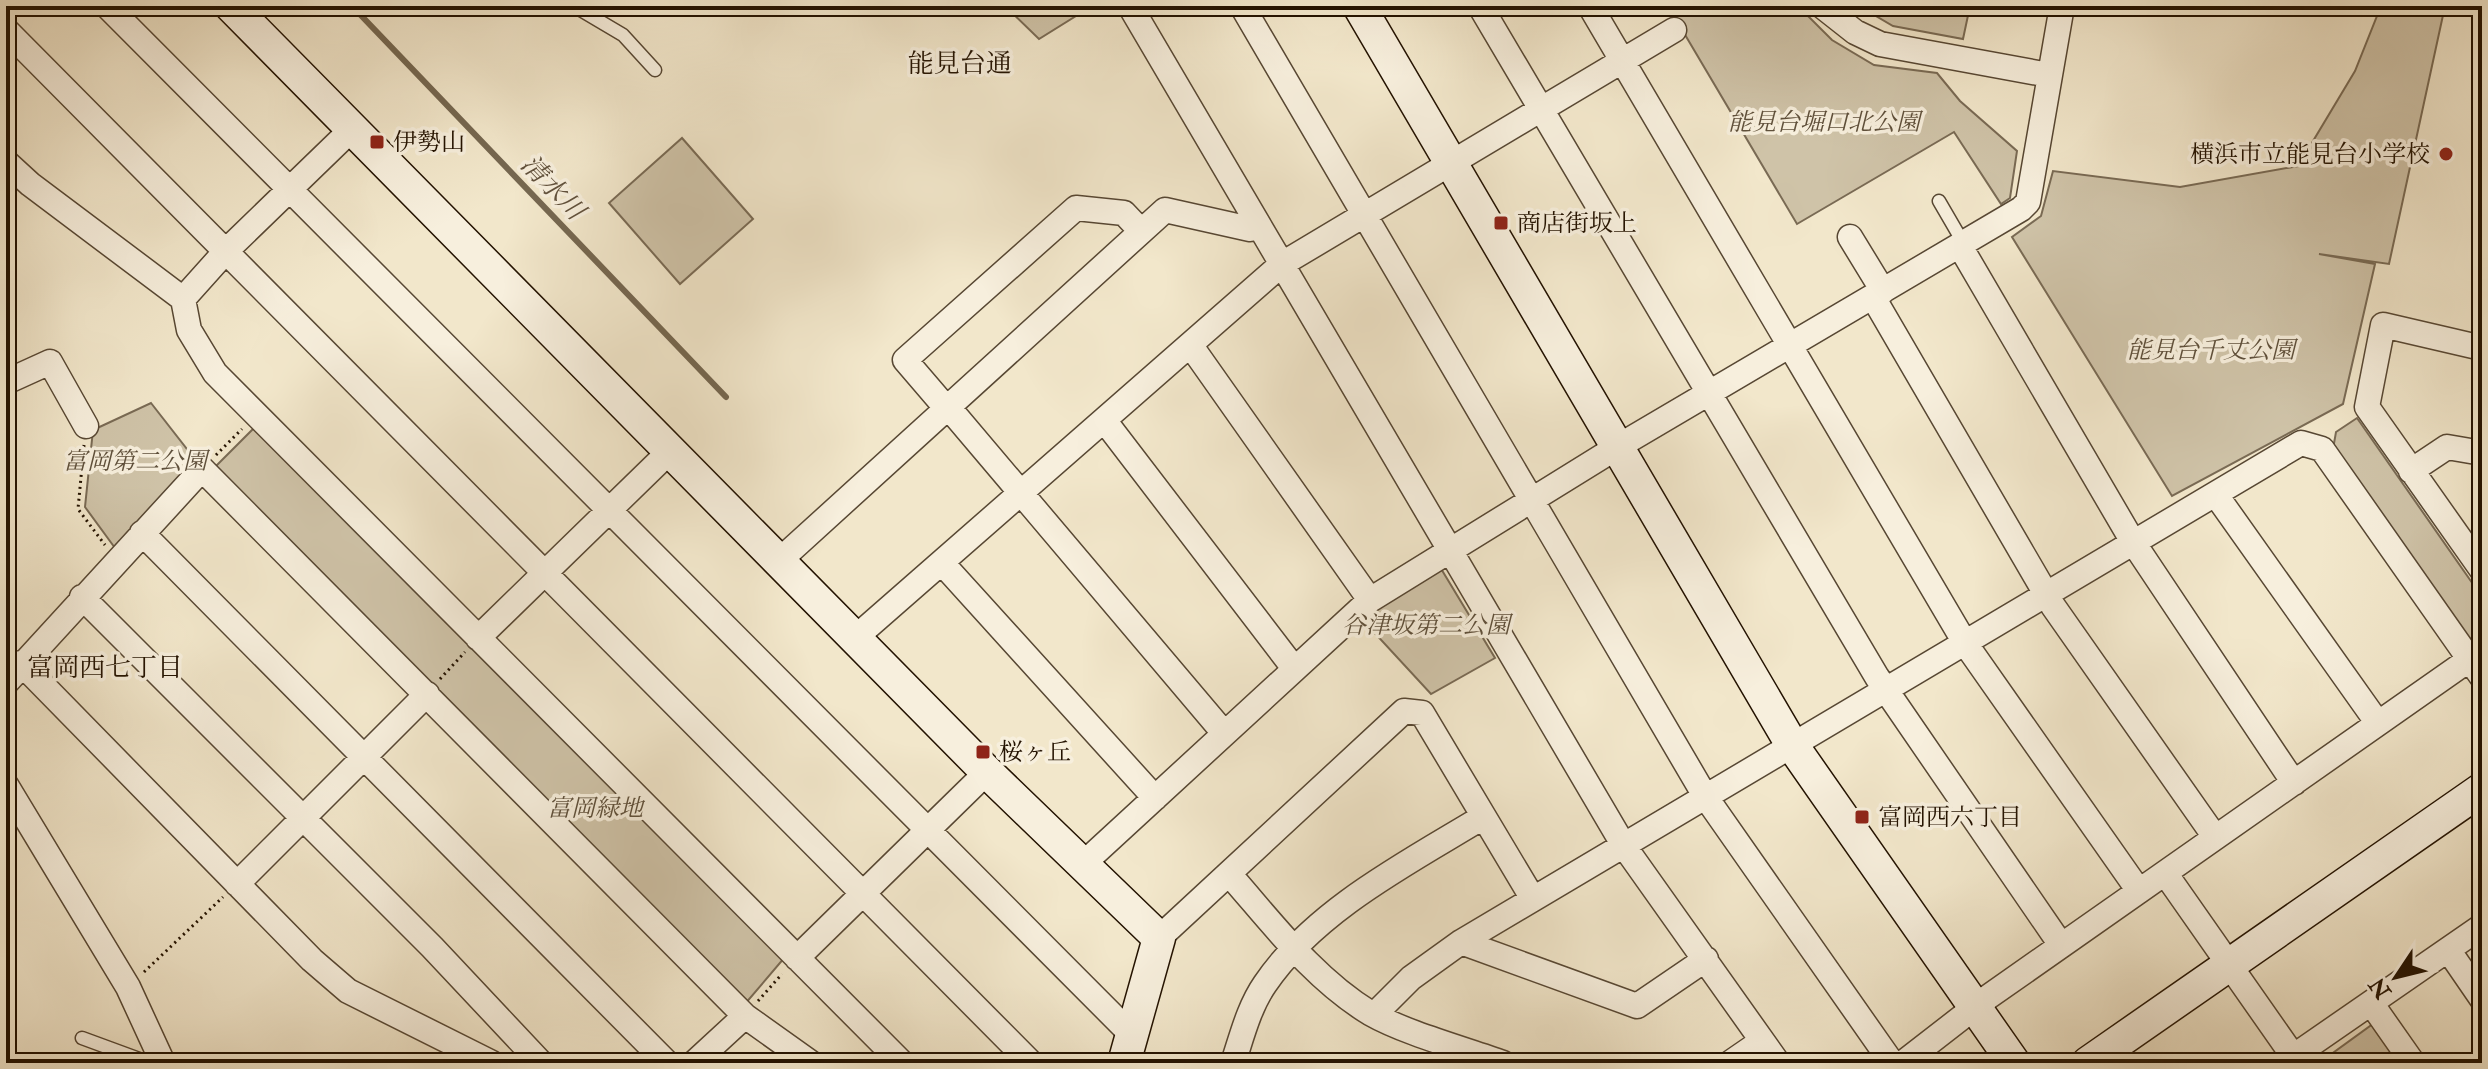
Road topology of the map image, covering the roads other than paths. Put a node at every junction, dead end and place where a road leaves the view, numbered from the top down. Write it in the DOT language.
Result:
graph roads {
  1 [pos="107,6"];
  2 [pos="231,6"];
  3 [pos="574,6"];
  4 [pos="1130,6"];
  5 [pos="1242,6"];
  6 [pos="1359,6"];
  7 [pos="1480,6"];
  8 [pos="1590,6"];
  9 [pos="1822,6"];
  10 [pos="2062,6"];
  11 [pos="6,30"];
  12 [pos="1674,30"];
  13 [pos="1622,61"];
  14 [pos="655,70"];
  15 [pos="2049,75"];
  16 [pos="1541,109"];
  17 [pos="352,129"];
  18 [pos="6,162"];
  19 [pos="1452,162"];
  20 [pos="290,188"];
  21 [pos="1939,201"];
  22 [pos="1364,213"];
  23 [pos="1257,224"];
  24 [pos="1141,231"];
  25 [pos="1850,237"];
  26 [pos="1962,245"];
  27 [pos="226,251"];
  28 [pos="1282,264"];
  29 [pos="1878,294"];
  30 [pos="183,299"];
  31 [pos="1191,346"];
  32 [pos="1792,346"];
  33 [pos="2482,348"];
  34 [pos="6,382"];
  35 [pos="1709,393"];
  36 [pos="948,408"];
  37 [pos="1104,420"];
  38 [pos="86,426"];
  39 [pos="1619,446"];
  40 [pos="670,451"];
  41 [pos="2482,453"];
  42 [pos="2411,471"];
  43 [pos="1021,492"];
  44 [pos="2216,495"];
  45 [pos="1535,500"];
  46 [pos="610,509"];
  47 [pos="142,533"];
  48 [pos="2133,542"];
  49 [pos="1449,550"];
  50 [pos="780,560"];
  51 [pos="942,563"];
  52 [pos="2482,570"];
  53 [pos="546,572"];
  54 [pos="2047,593"];
  55 [pos="82,597"];
  56 [pos="1370,600"];
  57 [pos="478,638"];
  58 [pos="855,638"];
  59 [pos="1965,643"];
  60 [pos="21,663"];
  61 [pos="1293,667"];
  62 [pos="2476,668"];
  63 [pos="6,683"];
  64 [pos="1884,689"];
  65 [pos="427,694"];
  66 [pos="2377,722"];
  67 [pos="1224,733"];
  68 [pos="1792,745"];
  69 [pos="365,754"];
  70 [pos="987,772"];
  71 [pos="2294,783"];
  72 [pos="6,785"];
  73 [pos="2482,789"];
  74 [pos="1705,796"];
  75 [pos="1155,798"];
  76 [pos="302,817"];
  77 [pos="1483,817"];
  78 [pos="924,830"];
  79 [pos="2215,837"];
  80 [pos="1624,846"];
  81 [pos="1083,864"];
  82 [pos="2165,873"];
  83 [pos="1230,875"];
  84 [pos="237,884"];
  85 [pos="2139,891"];
  86 [pos="864,892"];
  87 [pos="1533,899"];
  88 [pos="2482,926"];
  89 [pos="1159,938"];
  90 [pos="1461,942"];
  91 [pos="2061,945"];
  92 [pos="1295,950"];
  93 [pos="2449,951"];
  94 [pos="797,958"];
  95 [pos="1706,959"];
  96 [pos="2229,965"];
  97 [pos="2482,999"];
  98 [pos="2371,1003"];
  99 [pos="1975,1007"];
  100 [pos="1374,1015"];
  101 [pos="745,1016"];
  102 [pos="82,1038"];
  103 [pos="1762,1041"];
  104 [pos="1128,1049"];
  105 [pos="2292,1061"];
  106 [pos="150,1063"];
  107 [pos="163,1063"];
  108 [pos="492,1063"];
  109 [pos="541,1063"];
  110 [pos="667,1063"];
  111 [pos="694,1063"];
  112 [pos="811,1063"];
  113 [pos="902,1063"];
  114 [pos="1031,1063"];
  115 [pos="1233,1063"];
  116 [pos="1503,1063"];
  117 [pos="1730,1063"];
  118 [pos="1778,1063"];
  119 [pos="1892,1063"];
  120 [pos="1903,1063"];
  121 [pos="2014,1063"];
  122 [pos="2088,1063"];
  123 [pos="2413,1063"];
  1 -- 20 [label="street"];
  2 -- 17 [label="street"];
  3 -- 14 [label="lane"];
  4 -- 23 [label="street"];
  5 -- 22 [label="street"];
  6 -- 19 [label="street"];
  7 -- 16 [label="street"];
  8 -- 13 [label="street"];
  9 -- 15 [label="street"];
  10 -- 15 [label="street"];
  11 -- 27 [label="street"];
  12 -- 13 [label="street"];
  13 -- 16 [label="street"];
  13 -- 32 [label="street"];
  15 -- 26 [label="street"];
  16 -- 19 [label="street"];
  16 -- 35 [label="street"];
  17 -- 20 [label="street"];
  17 -- 40 [label="street"];
  18 -- 30 [label="street"];
  19 -- 22 [label="street"];
  19 -- 39 [label="street"];
  20 -- 27 [label="street"];
  20 -- 46 [label="street"];
  21 -- 26 [label="lane"];
  22 -- 28 [label="street"];
  22 -- 45 [label="street"];
  23 -- 24 [label="street"];
  23 -- 28 [label="street"];
  24 -- 36 [label="street"];
  24 -- 36 [label="street"];
  25 -- 29 [label="street"];
  26 -- 29 [label="street"];
  26 -- 48 [label="street"];
  27 -- 30 [label="street"];
  27 -- 53 [label="street"];
  28 -- 31 [label="street"];
  28 -- 49 [label="street"];
  29 -- 32 [label="street"];
  29 -- 54 [label="street"];
  30 -- 57 [label="street"];
  31 -- 37 [label="street"];
  31 -- 56 [label="street"];
  32 -- 35 [label="street"];
  32 -- 59 [label="street"];
  33 -- 42 [label="street"];
  34 -- 38 [label="street"];
  35 -- 39 [label="street"];
  35 -- 64 [label="street"];
  36 -- 43 [label="street"];
  36 -- 50 [label="street"];
  37 -- 43 [label="street"];
  37 -- 61 [label="street"];
  39 -- 45 [label="street"];
  39 -- 68 [label="street"];
  40 -- 46 [label="street"];
  40 -- 50 [label="street"];
  41 -- 42 [label="street"];
  42 -- 52 [label="street"];
  43 -- 51 [label="street"];
  43 -- 67 [label="street"];
  44 -- 48 [label="street"];
  44 -- 62 [label="street"];
  44 -- 66 [label="street"];
  45 -- 49 [label="street"];
  45 -- 74 [label="street"];
  46 -- 53 [label="street"];
  46 -- 78 [label="street"];
  47 -- 55 [label="street"];
  47 -- 65 [label="street"];
  47 -- 69 [label="street"];
  48 -- 54 [label="street"];
  48 -- 71 [label="street"];
  49 -- 56 [label="street"];
  49 -- 80 [label="street"];
  50 -- 58 [label="street"];
  51 -- 58 [label="street"];
  51 -- 75 [label="street"];
  53 -- 57 [label="street"];
  53 -- 86 [label="street"];
  54 -- 59 [label="street"];
  54 -- 79 [label="street"];
  55 -- 60 [label="street"];
  55 -- 76 [label="street"];
  56 -- 61 [label="street"];
  57 -- 94 [label="street"];
  58 -- 70 [label="street"];
  59 -- 64 [label="street"];
  59 -- 85 [label="street"];
  60 -- 63 [label="street"];
  60 -- 84 [label="street"];
  61 -- 67 [label="street"];
  62 -- 66 [label="street"];
  64 -- 68 [label="street"];
  64 -- 91 [label="street"];
  65 -- 69 [label="street"];
  65 -- 101 [label="street"];
  66 -- 71 [label="street"];
  67 -- 75 [label="street"];
  68 -- 74 [label="street"];
  68 -- 99 [label="street"];
  69 -- 76 [label="street"];
  69 -- 110 [label="street"];
  70 -- 78 [label="street"];
  70 -- 81 [label="street"];
  71 -- 79 [label="street"];
  72 -- 107 [label="street"];
  73 -- 96 [label="street"];
  74 -- 80 [label="street"];
  74 -- 119 [label="street"];
  75 -- 81 [label="street"];
  76 -- 84 [label="street"];
  76 -- 109 [label="street"];
  77 -- 83 [label="street"];
  77 -- 87 [label="street"];
  77 -- 92 [label="street"];
  78 -- 86 [label="street"];
  78 -- 104 [label="street"];
  79 -- 82 [label="street"];
  80 -- 87 [label="street"];
  80 -- 95 [label="street"];
  81 -- 89 [label="street"];
  82 -- 85 [label="street"];
  82 -- 96 [label="street"];
  83 -- 89 [label="street"];
  83 -- 92 [label="street"];
  84 -- 108 [label="street"];
  85 -- 91 [label="street"];
  86 -- 94 [label="street"];
  86 -- 114 [label="street"];
  87 -- 90 [label="street"];
  88 -- 93 [label="street"];
  89 -- 104 [label="street"];
  90 -- 95 [label="street"];
  90 -- 100 [label="street"];
  91 -- 99 [label="street"];
  92 -- 100 [label="street"];
  92 -- 115 [label="street"];
  93 -- 97 [label="street"];
  93 -- 98 [label="street"];
  94 -- 113 [label="street"];
  95 -- 103 [label="street"];
  96 -- 105 [label="street"];
  96 -- 122 [label="street"];
  98 -- 105 [label="street"];
  98 -- 123 [label="street"];
  99 -- 120 [label="street"];
  99 -- 121 [label="street"];
  100 -- 116 [label="street"];
  101 -- 111 [label="street"];
  101 -- 112 [label="street"];
  102 -- 106 [label="lane"];
  103 -- 117 [label="street"];
  103 -- 118 [label="street"];
}
